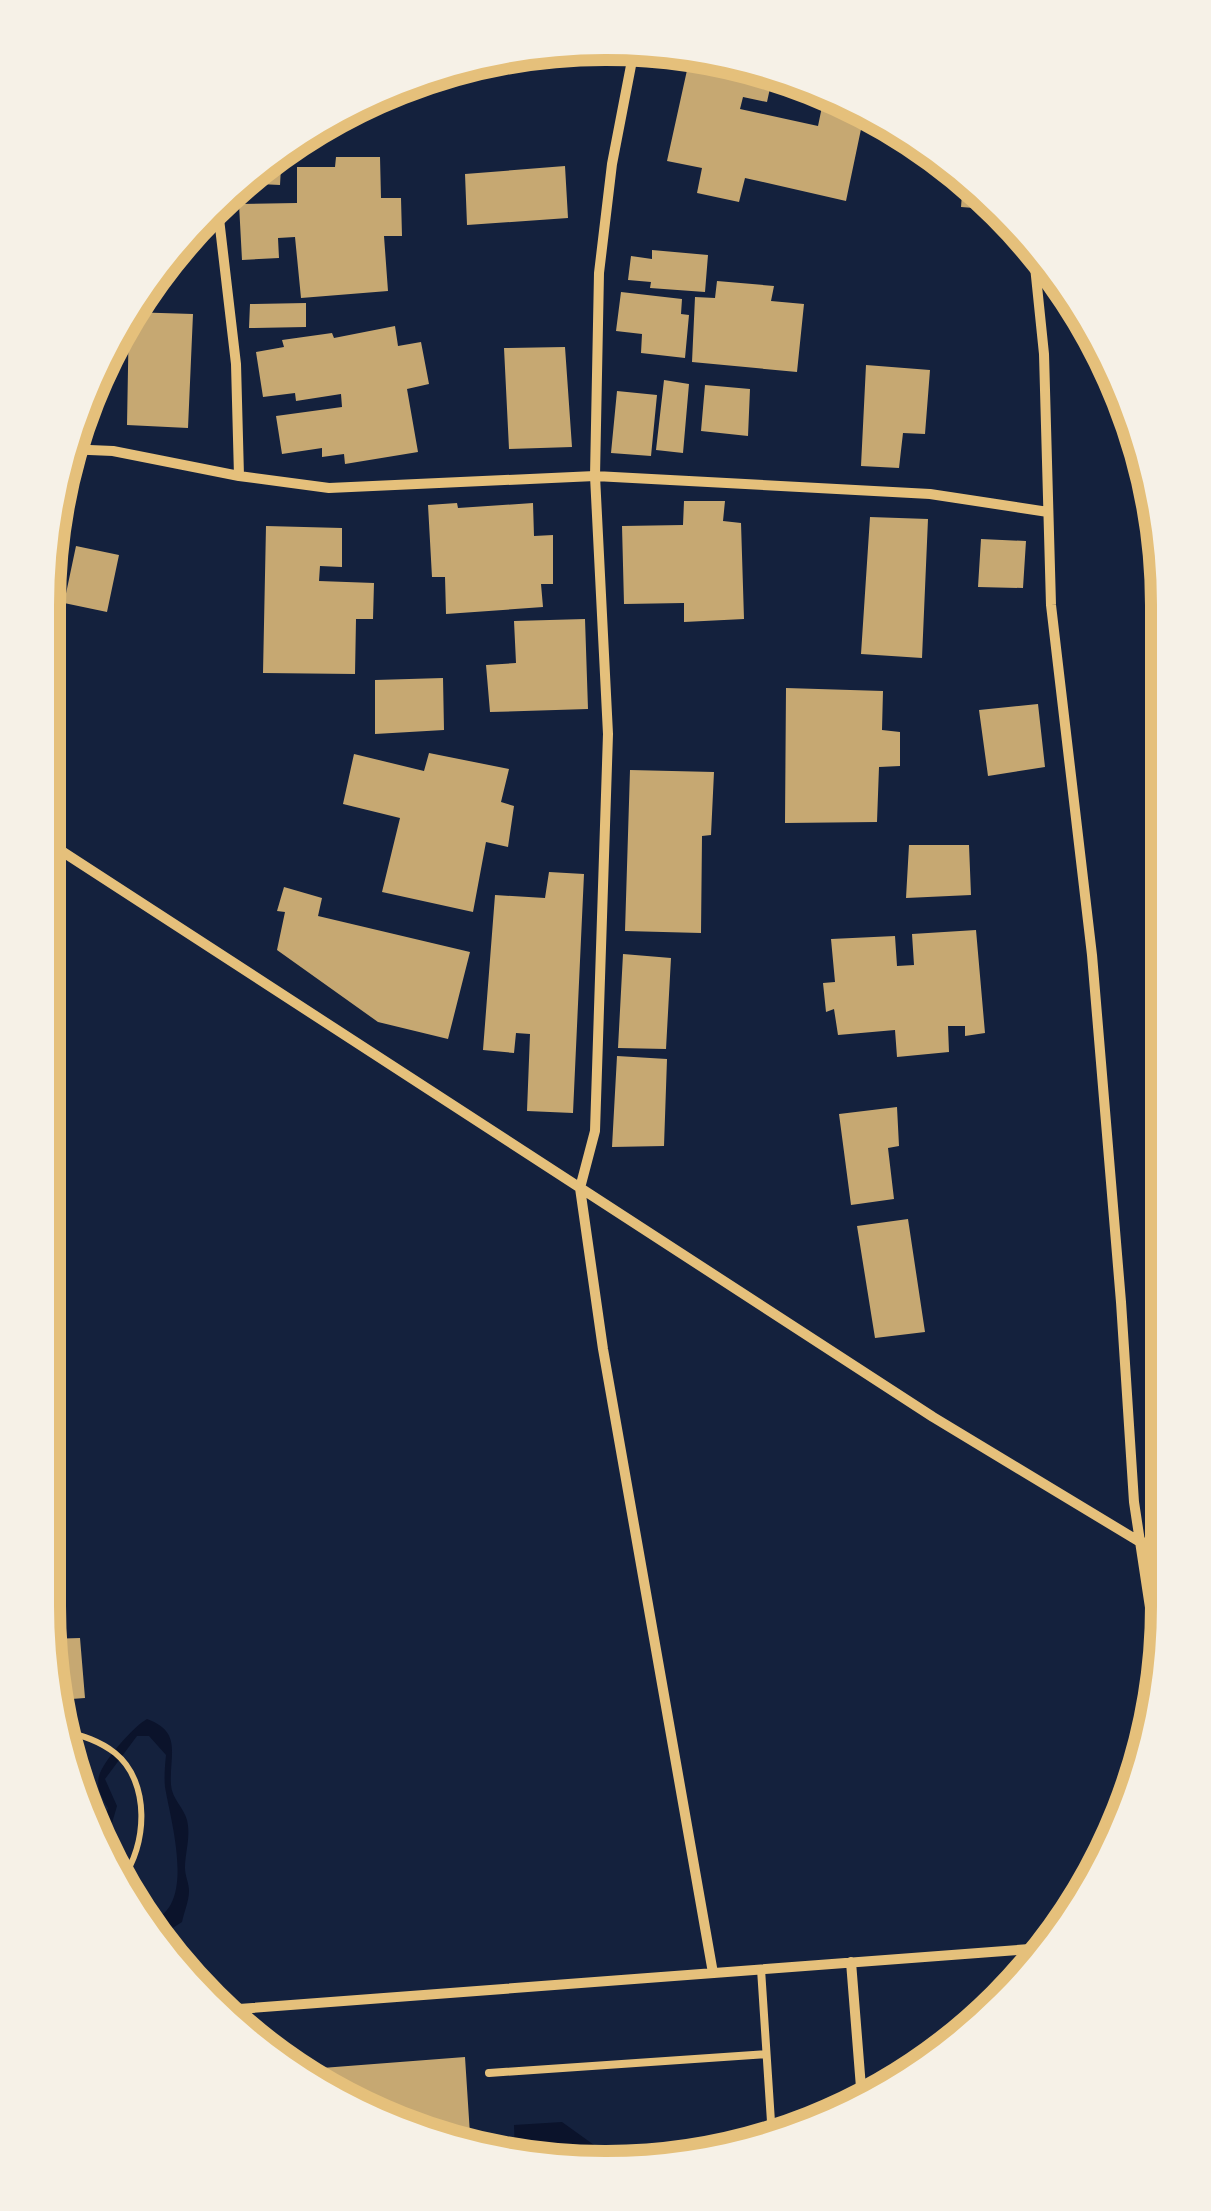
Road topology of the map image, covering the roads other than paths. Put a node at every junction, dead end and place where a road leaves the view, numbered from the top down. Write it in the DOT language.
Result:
graph roads {
  1 [pos="632,61"];
  2 [pos="219,221"];
  3 [pos="1036,271"];
  4 [pos="83,450"];
  5 [pos="239,476"];
  6 [pos="595,476"];
  7 [pos="1048,512"];
  8 [pos="60,850"];
  9 [pos="580,1188"];
  10 [pos="1140,1542"];
  11 [pos="1151,1543"];
  12 [pos="1151,1613"];
  13 [pos="1029,1949"];
  14 [pos="851,1962"];
  15 [pos="761,1969"];
  16 [pos="713,1973"];
  17 [pos="239,2009"];
  18 [pos="766,2054"];
  19 [pos="489,2073"];
  20 [pos="861,2087"];
  21 [pos="771,2125"];
  1 -- 6 [label="street"];
  2 -- 5 [label="street"];
  3 -- 7 [label="street"];
  4 -- 5 [label="street"];
  5 -- 6 [label="street"];
  6 -- 7 [label="street"];
  6 -- 9 [label="street"];
  7 -- 10 [label="street"];
  8 -- 9 [label="street"];
  9 -- 10 [label="street"];
  9 -- 16 [label="street"];
  10 -- 11 [label="street"];
  10 -- 12 [label="street"];
  13 -- 14 [label="street"];
  14 -- 15 [label="street"];
  14 -- 20 [label="street"];
  15 -- 16 [label="street"];
  15 -- 18 [label="lane"];
  16 -- 17 [label="street"];
  18 -- 19 [label="lane"];
  18 -- 21 [label="lane"];
}
